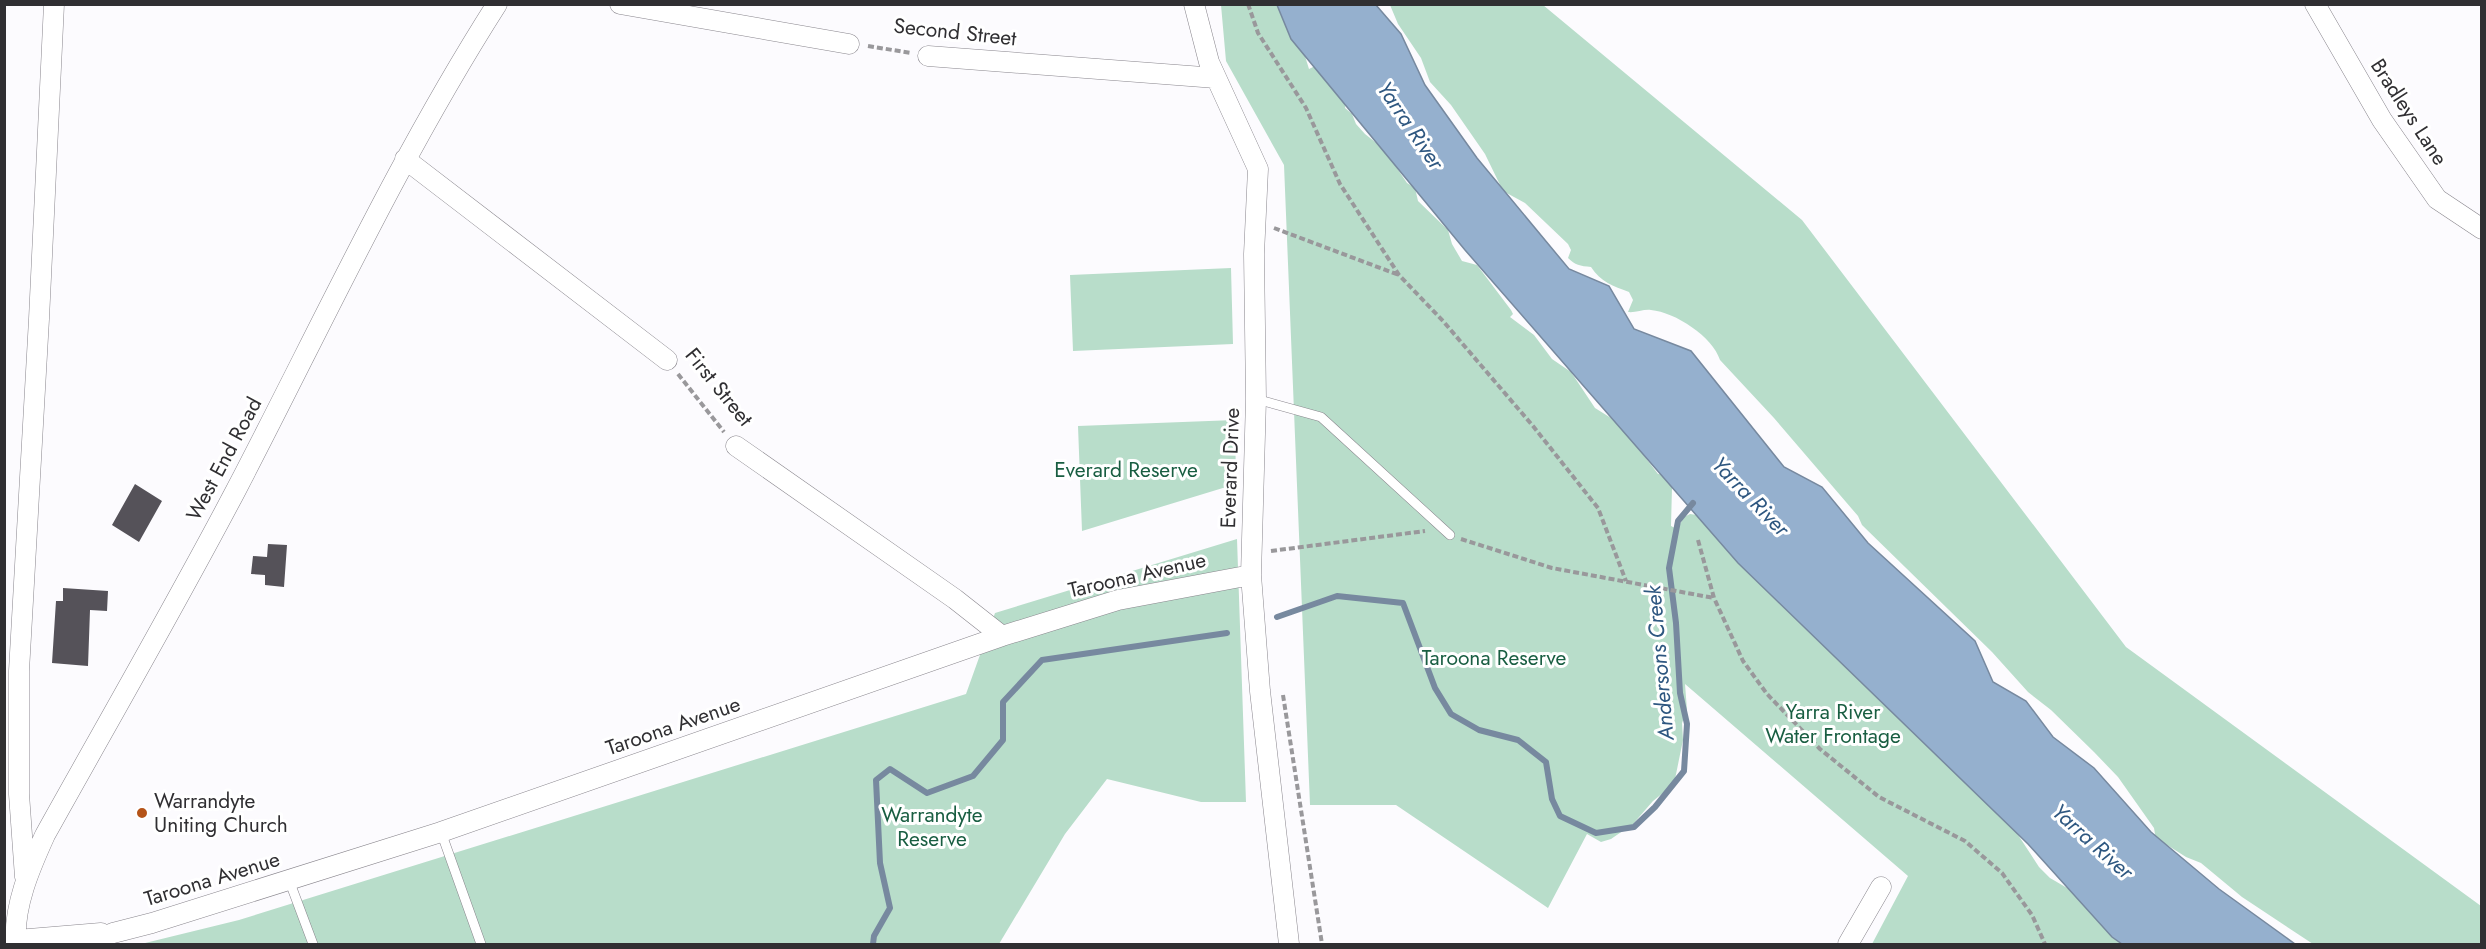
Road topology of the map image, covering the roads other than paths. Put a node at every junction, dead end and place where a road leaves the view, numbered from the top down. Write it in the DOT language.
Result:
graph roads {
  1 [pos="54,4"];
  2 [pos="497,4"];
  3 [pos="620,4"];
  4 [pos="1194,4"];
  5 [pos="2315,4"];
  6 [pos="849,44"];
  7 [pos="928,56"];
  8 [pos="1216,78"];
  9 [pos="405,159"];
  10 [pos="2481,228"];
  11 [pos="667,360"];
  12 [pos="1256,399"];
  13 [pos="736,446"];
  14 [pos="1446,532"];
  15 [pos="1251,575"];
  16 [pos="1002,636"];
  17 [pos="441,832"];
  18 [pos="289,880"];
  19 [pos="25,885"];
  20 [pos="1881,887"];
  21 [pos="113,933"];
  22 [pos="12,942"];
  23 [pos="85,945"];
  24 [pos="313,945"];
  25 [pos="481,945"];
  26 [pos="1289,945"];
  27 [pos="1848,945"];
  1 -- 19 [label="street"];
  2 -- 9 [label="street, West End Road"];
  3 -- 6 [label="street"];
  4 -- 8 [label="street, Everard Drive"];
  5 -- 10 [label="street, Bradleys Lane"];
  7 -- 8 [label="street, Second Street"];
  8 -- 12 [label="street, Everard Drive"];
  9 -- 11 [label="street, First Street"];
  9 -- 19 [label="street, West End Road"];
  12 -- 14 [label="lane"];
  12 -- 15 [label="street, Everard Drive"];
  13 -- 16 [label="street, First Street"];
  15 -- 16 [label="street, Taroona Avenue"];
  15 -- 26 [label="street, Everard Drive"];
  16 -- 17 [label="street, Taroona Avenue"];
  17 -- 18 [label="street, Taroona Avenue"];
  17 -- 25 [label="lane"];
  18 -- 21 [label="street, Taroona Avenue"];
  18 -- 24 [label="lane"];
  19 -- 22 [label="street, West End Road"];
  20 -- 27 [label="street"];
  21 -- 22 [label="street, Taroona Avenue"];
  21 -- 23 [label="street, Taroona Avenue"];
}
